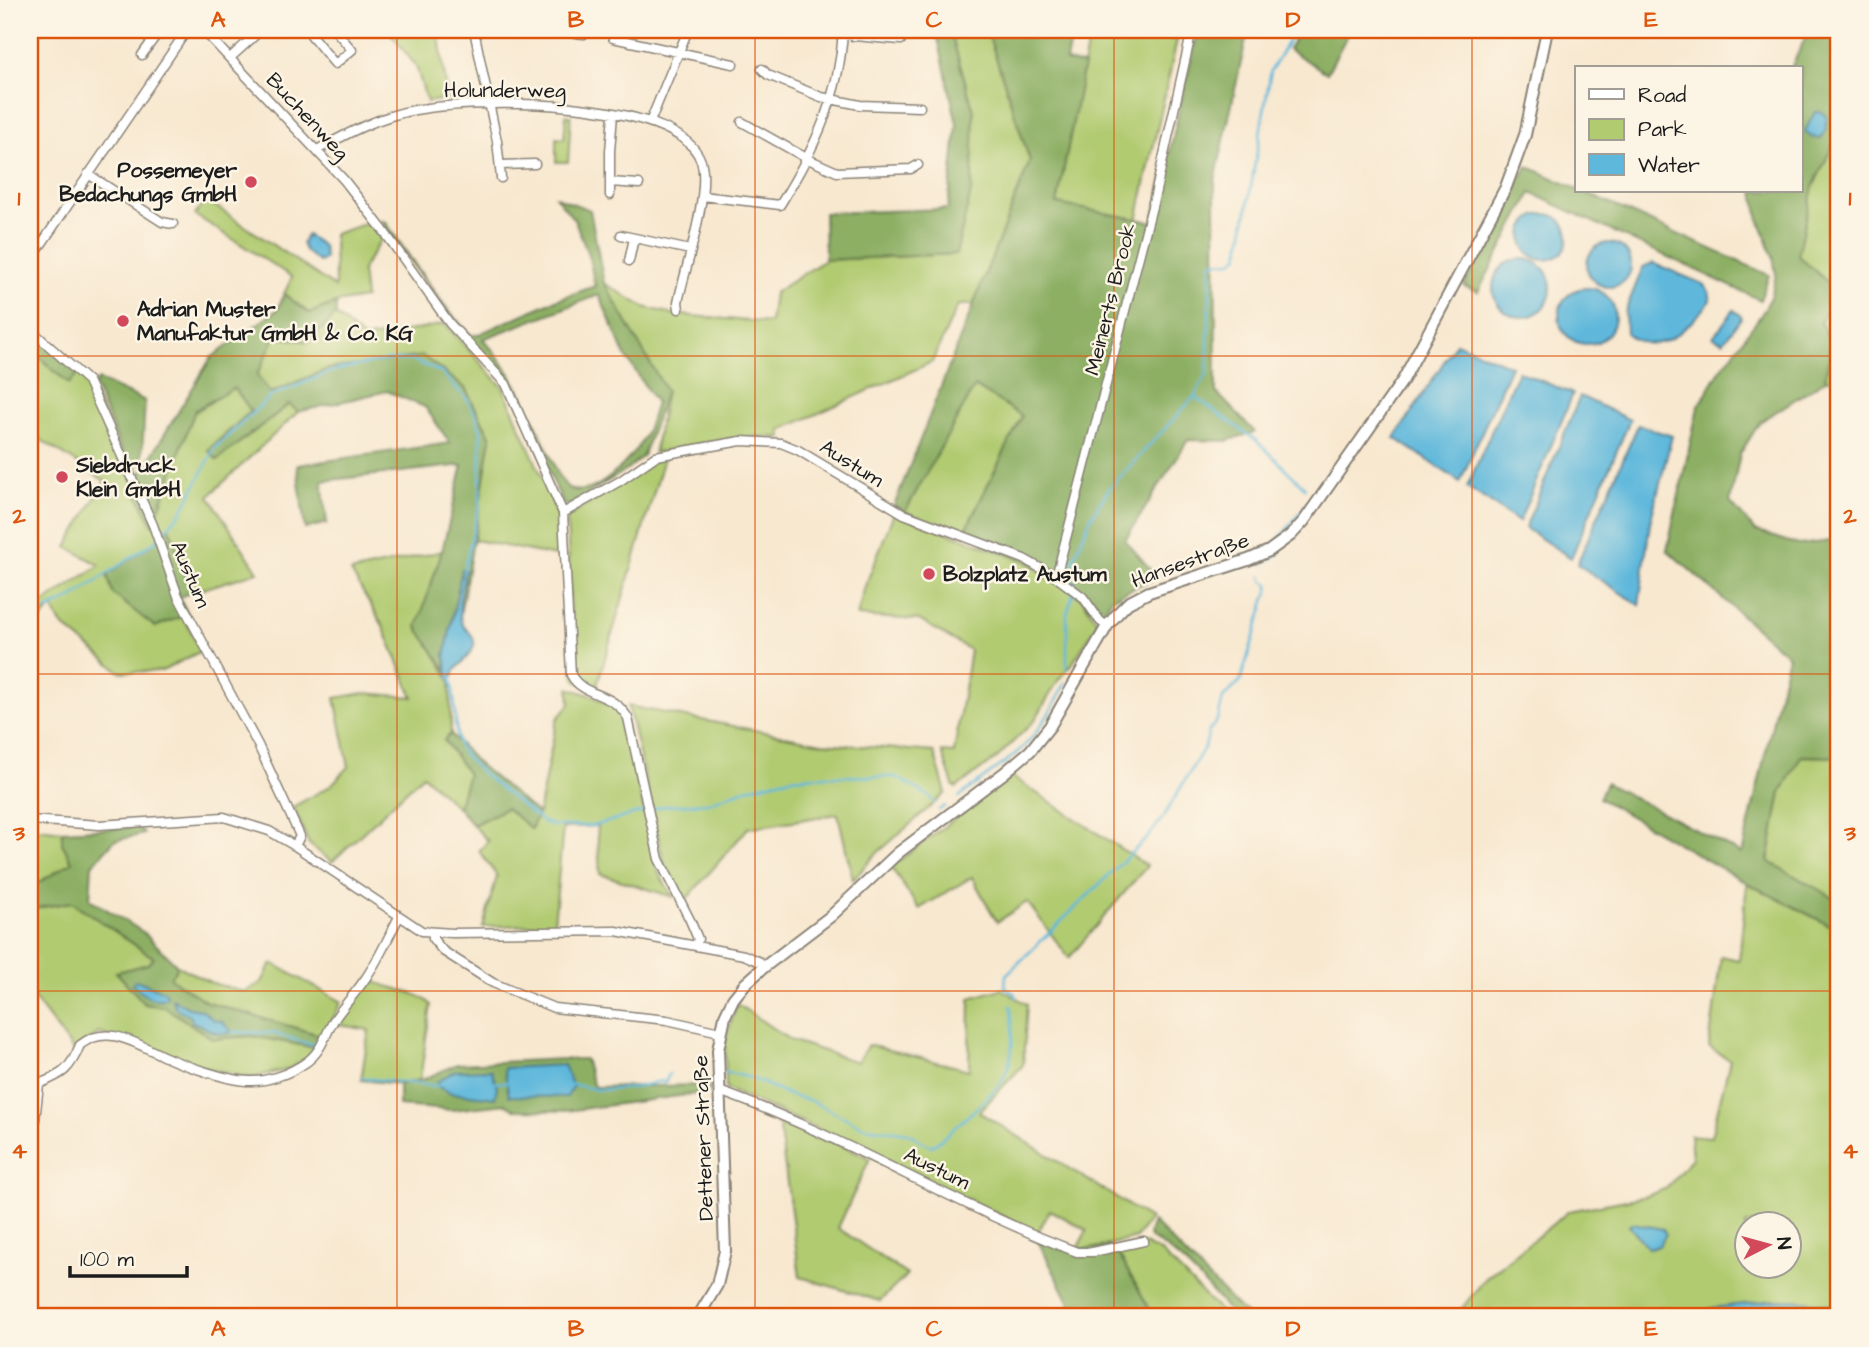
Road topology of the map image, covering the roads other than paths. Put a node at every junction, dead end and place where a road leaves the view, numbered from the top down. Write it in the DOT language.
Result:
graph roads {
  1 [pos="160,30"];
  2 [pos="187,30"];
  3 [pos="203,30"];
  4 [pos="261,30"];
  5 [pos="316,30"];
  6 [pos="335,30"];
  7 [pos="474,30"];
  8 [pos="501,30"];
  9 [pos="532,30"];
  10 [pos="542,30"];
  11 [pos="688,30"];
  12 [pos="826,30"];
  13 [pos="1192,30"];
  14 [pos="1547,30"];
  15 [pos="843,32"];
  16 [pos="584,34"];
  17 [pos="612,38"];
  18 [pos="901,40"];
  19 [pos="679,53"];
  20 [pos="142,55"];
  21 [pos="230,58"];
  22 [pos="733,64"];
  23 [pos="762,69"];
  24 [pos="832,99"];
  25 [pos="488,103"];
  26 [pos="920,107"];
  27 [pos="613,115"];
  28 [pos="650,122"];
  29 [pos="743,122"];
  30 [pos="317,150"];
  31 [pos="808,159"];
  32 [pos="535,164"];
  33 [pos="500,165"];
  34 [pos="918,165"];
  35 [pos="88,174"];
  36 [pos="501,178"];
  37 [pos="610,182"];
  38 [pos="639,184"];
  39 [pos="610,195"];
  40 [pos="702,196"];
  41 [pos="173,224"];
  42 [pos="621,235"];
  43 [pos="634,238"];
  44 [pos="690,250"];
  45 [pos="30,261"];
  46 [pos="629,261"];
  47 [pos="679,309"];
  48 [pos="30,329"];
  49 [pos="563,513"];
  50 [pos="1056,577"];
  51 [pos="1107,626"];
  52 [pos="30,820"];
  53 [pos="295,846"];
  54 [pos="399,916"];
  55 [pos="433,932"];
  56 [pos="696,946"];
  57 [pos="764,967"];
  58 [pos="720,1032"];
  59 [pos="30,1066"];
  60 [pos="39,1084"];
  61 [pos="719,1091"];
  62 [pos="31,1166"];
  63 [pos="30,1190"];
  64 [pos="1144,1241"];
  65 [pos="698,1317"];
  1 -- 20 [label="street"];
  2 -- 35 [label="street"];
  3 -- 21 [label="street, Buchenweg"];
  4 -- 21 [label="street"];
  5 -- 6 [label="street"];
  7 -- 25 [label="street"];
  8 -- 9 [label="street"];
  10 -- 16 [label="street"];
  11 -- 19 [label="street"];
  12 -- 15 [label="street"];
  13 -- 50 [label="street, Meinerts Brook"];
  14 -- 51 [label="street, Hansestraße"];
  15 -- 18 [label="street"];
  15 -- 24 [label="street"];
  17 -- 19 [label="street"];
  19 -- 22 [label="street"];
  19 -- 28 [label="street"];
  21 -- 30 [label="street, Buchenweg"];
  23 -- 24 [label="street"];
  24 -- 26 [label="street"];
  24 -- 31 [label="street"];
  25 -- 27 [label="street, Holunderweg"];
  25 -- 30 [label="street, Holunderweg"];
  25 -- 33 [label="street"];
  27 -- 28 [label="street, Holunderweg"];
  27 -- 37 [label="street"];
  28 -- 40 [label="street, Holunderweg"];
  29 -- 31 [label="street"];
  30 -- 49 [label="street, Buchenweg"];
  31 -- 34 [label="street"];
  31 -- 40 [label="street"];
  32 -- 33 [label="street"];
  33 -- 36 [label="street"];
  35 -- 41 [label="street"];
  35 -- 45 [label="street"];
  37 -- 38 [label="street"];
  37 -- 39 [label="street"];
  40 -- 44 [label="street, Holunderweg"];
  42 -- 43 [label="street"];
  43 -- 44 [label="street"];
  43 -- 46 [label="street"];
  44 -- 47 [label="street, Holunderweg"];
  48 -- 53 [label="street, Austum"];
  49 -- 50 [label="street, Austum"];
  49 -- 56 [label="street"];
  50 -- 51 [label="street, Austum"];
  51 -- 57 [label="street, Hansestraße"];
  52 -- 53 [label="street"];
  53 -- 54 [label="street"];
  54 -- 55 [label="street"];
  54 -- 60 [label="street"];
  55 -- 56 [label="street"];
  55 -- 58 [label="street"];
  56 -- 57 [label="street"];
  57 -- 58 [label="street, Dettener Straße"];
  58 -- 61 [label="street, Dettener Straße"];
  59 -- 60 [label="street"];
  60 -- 62 [label="street"];
  61 -- 64 [label="street, Austum"];
  61 -- 65 [label="street, Dettener Straße"];
  62 -- 63 [label="street"];
}
